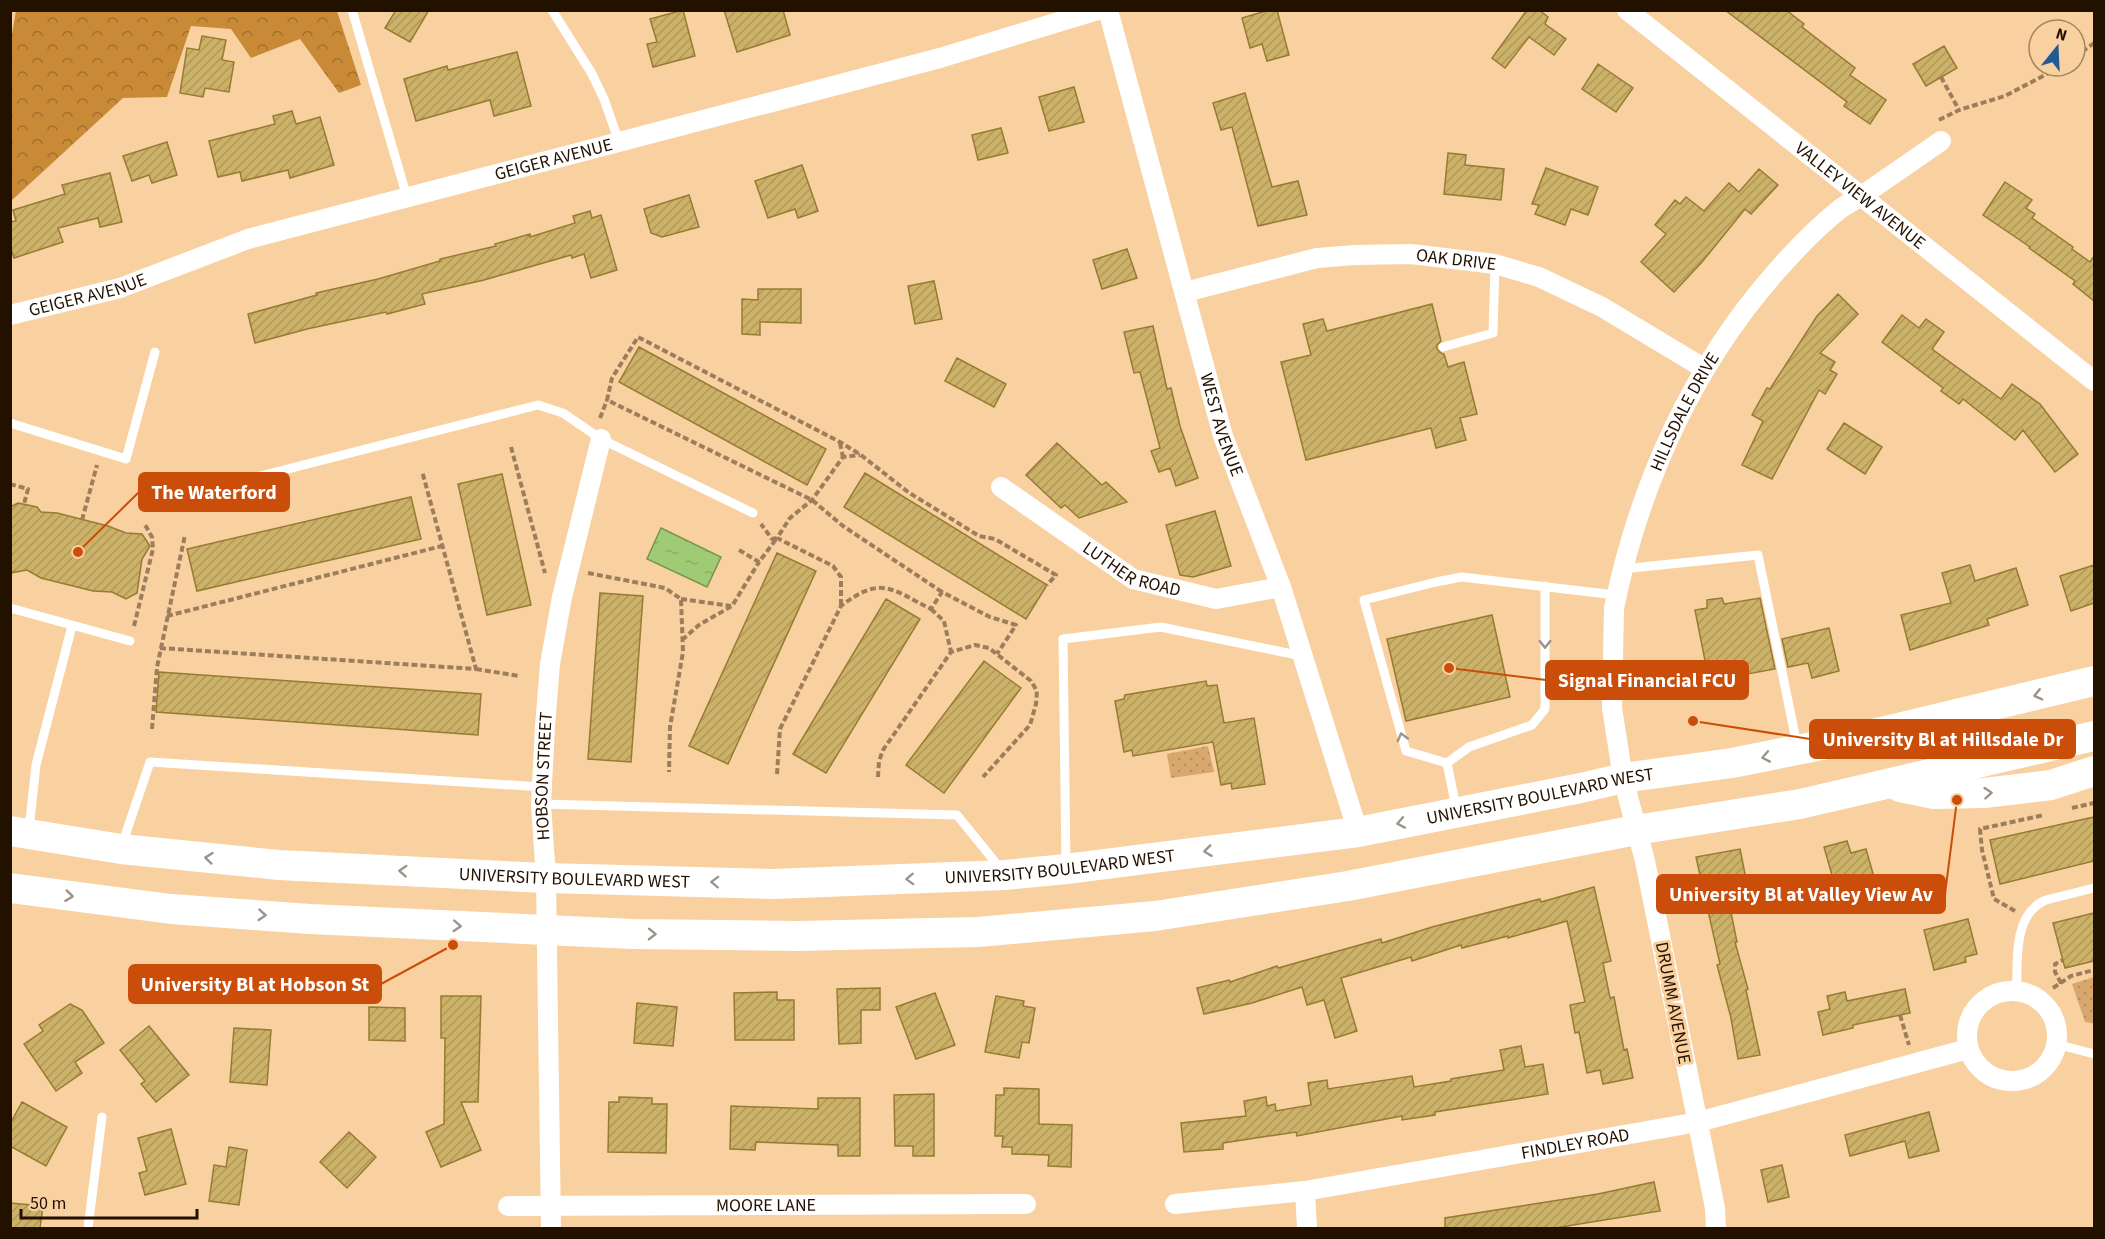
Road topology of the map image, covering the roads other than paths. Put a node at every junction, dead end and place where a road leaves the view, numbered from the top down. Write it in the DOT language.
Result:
graph roads {
  1 [pos="352,10"];
  2 [pos="552,10"];
  3 [pos="1098,10"];
  4 [pos="1108,10"];
  5 [pos="1627,10"];
  6 [pos="1941,141"];
  7 [pos="619,142"];
  8 [pos="1862,196"];
  9 [pos="407,197"];
  10 [pos="1495,264"];
  11 [pos="1185,292"];
  12 [pos="10,315"];
  13 [pos="1443,347"];
  14 [pos="155,352"];
  15 [pos="1705,369"];
  16 [pos="2094,381"];
  17 [pos="10,423"];
  18 [pos="601,439"];
  19 [pos="221,486"];
  20 [pos="1001,488"];
  21 [pos="753,513"];
  22 [pos="1622,569"];
  23 [pos="1545,586"];
  24 [pos="1281,587"];
  25 [pos="1616,595"];
  26 [pos="10,608"];
  27 [pos="72,626"];
  28 [pos="130,641"];
  29 [pos="1302,656"];
  30 [pos="2094,681"];
  31 [pos="2094,736"];
  32 [pos="1798,750"];
  33 [pos="1447,763"];
  34 [pos="2094,771"];
  35 [pos="1623,778"];
  36 [pos="1888,784"];
  37 [pos="542,796"];
  38 [pos="1457,813"];
  39 [pos="1636,830"];
  40 [pos="1358,832"];
  41 [pos="20,833"];
  42 [pos="121,849"];
  43 [pos="1066,869"];
  44 [pos="1005,875"];
  45 [pos="546,878"];
  46 [pos="10,888"];
  47 [pos="2094,888"];
  48 [pos="546,929"];
  49 [pos="2017,991"];
  50 [pos="2056,1044"];
  51 [pos="1968,1049"];
  52 [pos="2094,1054"];
  53 [pos="102,1117"];
  54 [pos="1698,1122"];
  55 [pos="1305,1191"];
  56 [pos="1175,1203"];
  57 [pos="1026,1204"];
  58 [pos="551,1205"];
  59 [pos="508,1206"];
  60 [pos="88,1228"];
  61 [pos="551,1228"];
  62 [pos="1308,1228"];
  63 [pos="1716,1228"];
  1 -- 9 [label="lane"];
  2 -- 7 [label="lane"];
  3 -- 7 [label="street, GEIGER AVENUE"];
  4 -- 11 [label="street, WEST AVENUE"];
  5 -- 8 [label="street, VALLEY VIEW AVENUE"];
  6 -- 8 [label="street, HILLSDALE DRIVE"];
  7 -- 9 [label="street, GEIGER AVENUE"];
  8 -- 15 [label="street, HILLSDALE DRIVE"];
  8 -- 16 [label="street, VALLEY VIEW AVENUE"];
  9 -- 12 [label="street, GEIGER AVENUE"];
  10 -- 11 [label="street, OAK DRIVE"];
  10 -- 13 [label="lane"];
  10 -- 15 [label="street, OAK DRIVE"];
  11 -- 24 [label="street, WEST AVENUE"];
  14 -- 17 [label="lane"];
  15 -- 22 [label="street, HILLSDALE DRIVE"];
  18 -- 19 [label="lane"];
  18 -- 21 [label="lane"];
  18 -- 37 [label="street, HOBSON STREET"];
  20 -- 24 [label="street, LUTHER ROAD"];
  22 -- 25 [label="street, HILLSDALE DRIVE"];
  22 -- 32 [label="lane"];
  23 -- 25 [label="lane"];
  23 -- 33 [label="lane, one-way"];
  33 -- 23 [label="lane, one-way"];
  24 -- 29 [label="street, WEST AVENUE"];
  25 -- 35 [label="street, HILLSDALE DRIVE"];
  26 -- 27 [label="lane"];
  27 -- 28 [label="lane"];
  27 -- 41 [label="lane"];
  29 -- 40 [label="street, WEST AVENUE"];
  29 -- 43 [label="lane"];
  30 -- 32 [label="main road, UNIVERSITY BOULEVARD WEST, one-way"];
  31 -- 36 [label="main road"];
  32 -- 35 [label="main road, UNIVERSITY BOULEVARD WEST, one-way"];
  33 -- 38 [label="lane"];
  36 -- 34 [label="main road, one-way"];
  35 -- 38 [label="main road, UNIVERSITY BOULEVARD WEST"];
  35 -- 39 [label="street, DRUMM AVENUE"];
  36 -- 39 [label="main road"];
  37 -- 42 [label="lane"];
  37 -- 44 [label="lane"];
  37 -- 45 [label="street, HOBSON STREET"];
  38 -- 40 [label="main road, UNIVERSITY BOULEVARD WEST, one-way"];
  48 -- 39 [label="main road, one-way"];
  39 -- 54 [label="street, DRUMM AVENUE"];
  40 -- 43 [label="main road, UNIVERSITY BOULEVARD WEST, one-way"];
  41 -- 42 [label="main road, UNIVERSITY BOULEVARD WEST"];
  45 -- 42 [label="main road, UNIVERSITY BOULEVARD WEST, one-way"];
  43 -- 44 [label="main road, UNIVERSITY BOULEVARD WEST"];
  44 -- 45 [label="main road, UNIVERSITY BOULEVARD WEST, one-way"];
  45 -- 48 [label="street, HOBSON STREET"];
  46 -- 48 [label="main road, one-way"];
  47 -- 49 [label="lane"];
  48 -- 58 [label="street, HOBSON STREET"];
  49 -- 50 [label="street"];
  49 -- 51 [label="street"];
  50 -- 51 [label="street"];
  50 -- 52 [label="lane"];
  51 -- 54 [label="street, FINDLEY ROAD"];
  53 -- 60 [label="lane"];
  54 -- 55 [label="street, FINDLEY ROAD"];
  54 -- 63 [label="street, DRUMM AVENUE"];
  55 -- 56 [label="street, FINDLEY ROAD"];
  55 -- 62 [label="street"];
  57 -- 58 [label="street, MOORE LANE"];
  58 -- 59 [label="street, MOORE LANE"];
  58 -- 61 [label="street, HOBSON STREET"];
}
